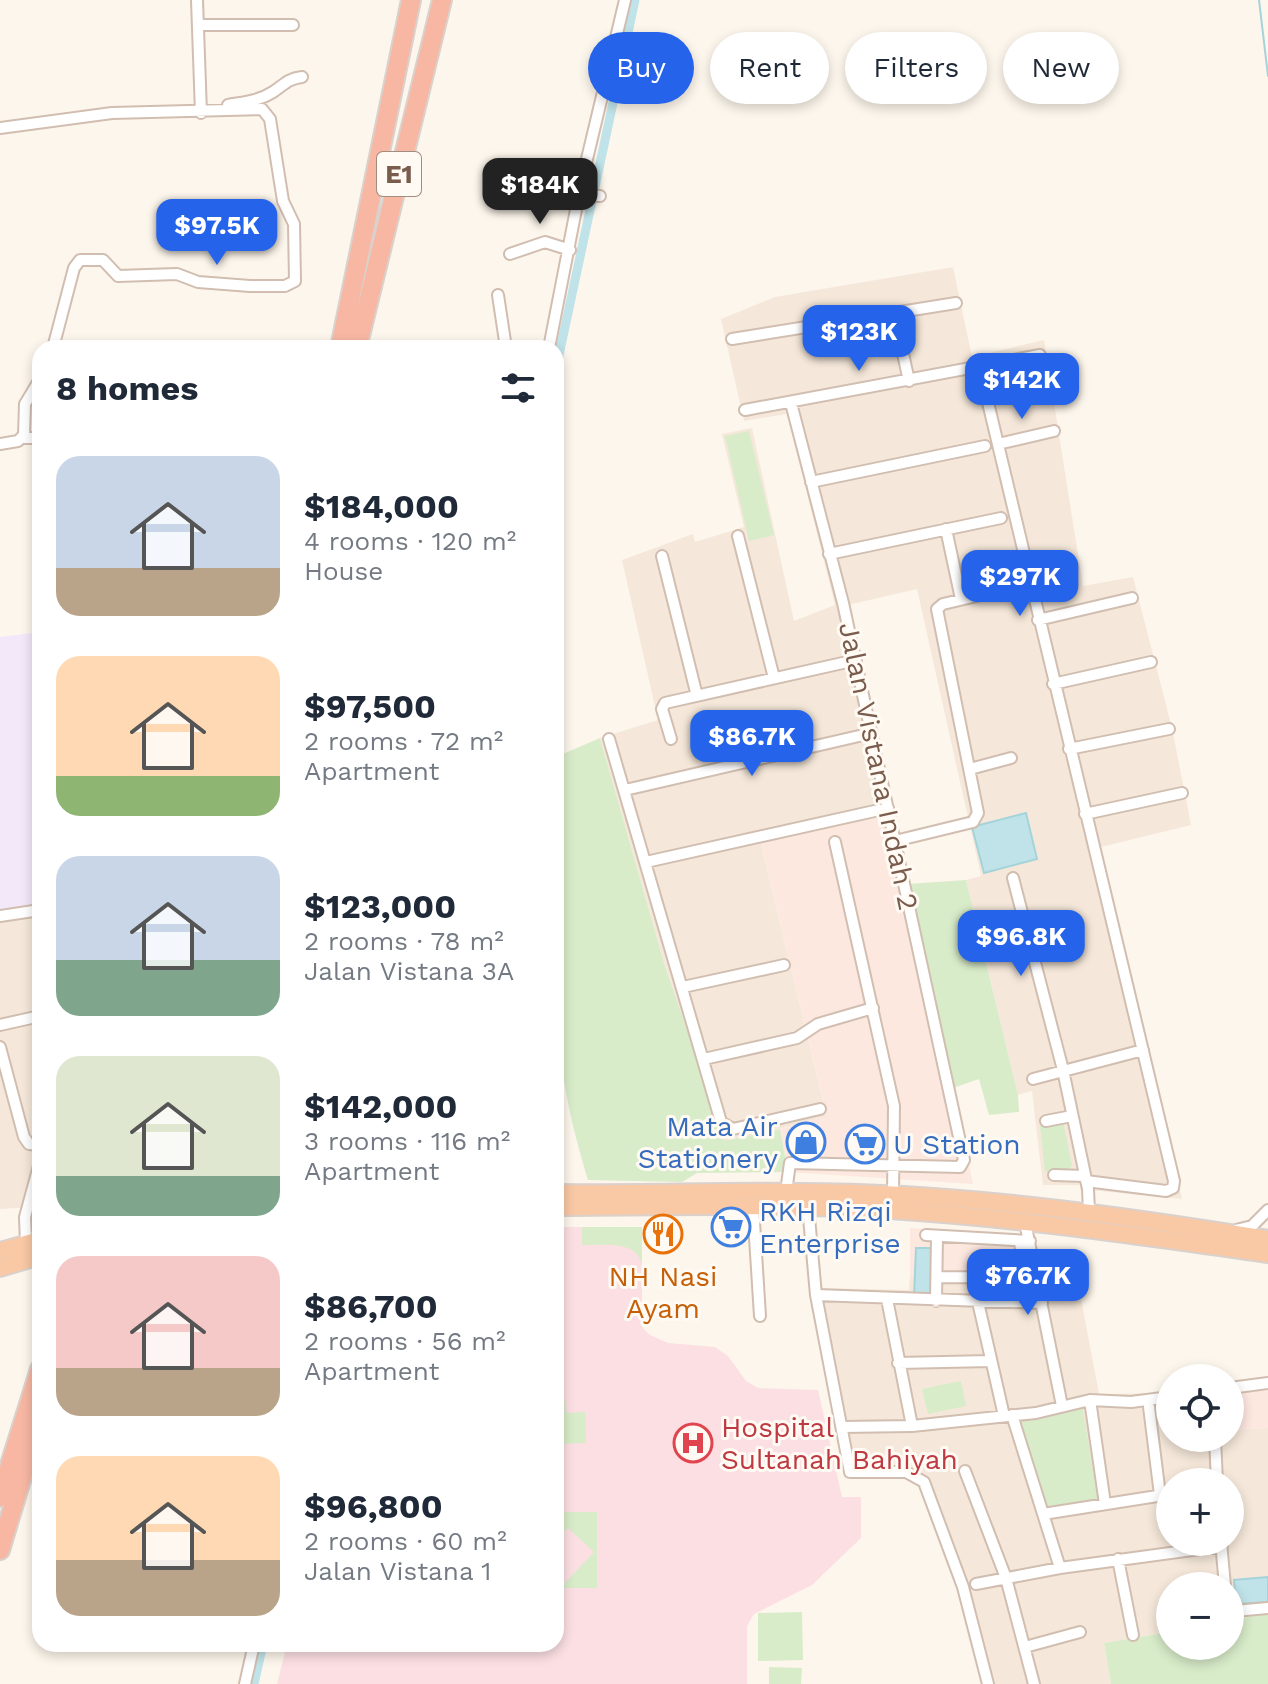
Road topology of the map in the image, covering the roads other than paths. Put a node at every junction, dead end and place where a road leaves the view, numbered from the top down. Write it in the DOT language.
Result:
graph roads {
  1 [pos="197,0"];
  2 [pos="411,0"];
  3 [pos="442,0"];
  4 [pos="625,0"];
  5 [pos="198,25"];
  6 [pos="293,25"];
  7 [pos="302,77"];
  8 [pos="201,110"];
  9 [pos="0,128"];
  10 [pos="570,250"];
  11 [pos="510,254"];
  12 [pos="498,295"];
  13 [pos="956,303"];
  14 [pos="894,313"];
  15 [pos="732,339"];
  16 [pos="55,340"];
  17 [pos="342,340"];
  18 [pos="359,340"];
  19 [pos="505,340"];
  20 [pos="551,340"];
  21 [pos="1040,355"];
  22 [pos="980,369"];
  23 [pos="909,381"];
  24 [pos="32,392"];
  25 [pos="791,403"];
  26 [pos="745,410"];
  27 [pos="1054,431"];
  28 [pos="22,438"];
  29 [pos="32,438"];
  30 [pos="0,444"];
  31 [pos="998,444"];
  32 [pos="985,446"];
  33 [pos="811,482"];
  34 [pos="1001,518"];
  35 [pos="946,529"];
  36 [pos="738,536"];
  37 [pos="829,554"];
  38 [pos="662,556"];
  39 [pos="1018,586"];
  40 [pos="1132,598"];
  41 [pos="961,599"];
  42 [pos="1038,620"];
  43 [pos="856,660"];
  44 [pos="1151,662"];
  45 [pos="774,678"];
  46 [pos="1053,684"];
  47 [pos="697,696"];
  48 [pos="1169,729"];
  49 [pos="872,733"];
  50 [pos="609,739"];
  51 [pos="671,739"];
  52 [pos="1069,749"];
  53 [pos="1011,758"];
  54 [pos="970,769"];
  55 [pos="625,790"];
  56 [pos="1182,793"];
  57 [pos="888,808"];
  58 [pos="1085,814"];
  59 [pos="895,841"];
  60 [pos="835,842"];
  61 [pos="646,862"];
  62 [pos="1013,878"];
  63 [pos="32,911"];
  64 [pos="0,916"];
  65 [pos="784,965"];
  66 [pos="683,987"];
  67 [pos="873,1008"];
  68 [pos="32,1018"];
  69 [pos="0,1025"];
  70 [pos="0,1047"];
  71 [pos="1143,1050"];
  72 [pos="704,1059"];
  73 [pos="1063,1070"];
  74 [pos="1033,1079"];
  75 [pos="820,1109"];
  76 [pos="1072,1116"];
  77 [pos="1046,1121"];
  78 [pos="32,1144"];
  79 [pos="895,1165"];
  80 [pos="1054,1175"];
  81 [pos="1085,1178"];
  82 [pos="32,1191"];
  83 [pos="786,1192"];
  84 [pos="564,1193"];
  85 [pos="893,1196"];
  86 [pos="753,1206"];
  87 [pos="808,1206"];
  88 [pos="564,1209"];
  89 [pos="1268,1210"];
  90 [pos="1089,1211"];
  91 [pos="1025,1222"];
  92 [pos="1218,1231"];
  93 [pos="32,1238"];
  94 [pos="1268,1239"];
  95 [pos="32,1241"];
  96 [pos="1025,1241"];
  97 [pos="0,1251"];
  98 [pos="1268,1254"];
  99 [pos="32,1258"];
  100 [pos="0,1268"];
  101 [pos="938,1277"];
  102 [pos="1024,1278"];
  103 [pos="1037,1278"];
  104 [pos="816,1295"];
  105 [pos="887,1299"];
  106 [pos="936,1301"];
  107 [pos="978,1302"];
  108 [pos="1042,1303"];
  109 [pos="760,1316"];
  110 [pos="990,1361"];
  111 [pos="898,1363"];
  112 [pos="1268,1383"];
  113 [pos="1244,1386"];
  114 [pos="1156,1399"];
  115 [pos="1090,1400"];
  116 [pos="32,1404"];
  117 [pos="1062,1406"];
  118 [pos="1149,1407"];
  119 [pos="1008,1416"];
  120 [pos="912,1426"];
  121 [pos="842,1427"];
  122 [pos="32,1433"];
  123 [pos="20,1456"];
  124 [pos="1160,1468"];
  125 [pos="965,1471"];
  126 [pos="1156,1496"];
  127 [pos="0,1497"];
  128 [pos="1105,1504"];
  129 [pos="1043,1514"];
  130 [pos="0,1550"];
  131 [pos="1156,1554"];
  132 [pos="1118,1559"];
  133 [pos="1060,1568"];
  134 [pos="1006,1578"];
  135 [pos="976,1584"];
  136 [pos="1268,1608"];
  137 [pos="1244,1610"];
  138 [pos="1080,1632"];
  139 [pos="1133,1635"];
  140 [pos="1025,1647"];
  141 [pos="252,1652"];
  142 [pos="245,1684"];
  143 [pos="988,1684"];
  144 [pos="1034,1684"];
  1 -- 5 [label="street"];
  2 -- 17 [label="highway, E1"];
  3 -- 18 [label="highway, E1"];
  4 -- 10 [label="street"];
  5 -- 6 [label="street"];
  5 -- 8 [label="street"];
  7 -- 8 [label="street"];
  8 -- 9 [label="street"];
  8 -- 16 [label="street"];
  10 -- 11 [label="street"];
  10 -- 20 [label="street"];
  12 -- 19 [label="street"];
  13 -- 14 [label="street"];
  14 -- 15 [label="street"];
  14 -- 23 [label="street"];
  21 -- 22 [label="street"];
  22 -- 23 [label="street"];
  22 -- 31 [label="street"];
  23 -- 25 [label="street"];
  24 -- 28 [label="street"];
  25 -- 26 [label="street"];
  25 -- 33 [label="street, Jalan Vistana Indah 2"];
  27 -- 31 [label="street"];
  28 -- 29 [label="street"];
  28 -- 30 [label="street"];
  31 -- 42 [label="street"];
  32 -- 33 [label="street"];
  33 -- 37 [label="street, Jalan Vistana Indah 2"];
  34 -- 35 [label="street"];
  35 -- 37 [label="street"];
  35 -- 41 [label="street"];
  36 -- 45 [label="street"];
  37 -- 43 [label="street, Jalan Vistana Indah 2"];
  38 -- 47 [label="street"];
  39 -- 41 [label="street"];
  40 -- 42 [label="street"];
  41 -- 54 [label="street"];
  42 -- 46 [label="street"];
  43 -- 45 [label="street"];
  43 -- 49 [label="street, Jalan Vistana Indah 2"];
  44 -- 46 [label="street"];
  45 -- 47 [label="street"];
  46 -- 52 [label="street"];
  47 -- 51 [label="street"];
  48 -- 52 [label="street"];
  49 -- 55 [label="street"];
  49 -- 57 [label="street, Jalan Vistana Indah 2"];
  50 -- 55 [label="street"];
  52 -- 58 [label="street"];
  53 -- 54 [label="street"];
  54 -- 59 [label="street"];
  55 -- 61 [label="street"];
  56 -- 58 [label="street"];
  57 -- 59 [label="street, Jalan Vistana Indah 2"];
  57 -- 61 [label="street"];
  58 -- 71 [label="street"];
  59 -- 79 [label="street, Jalan Vistana Indah 2"];
  60 -- 67 [label="street"];
  61 -- 66 [label="street"];
  62 -- 73 [label="street"];
  63 -- 64 [label="street"];
  65 -- 66 [label="street"];
  66 -- 72 [label="street"];
  67 -- 72 [label="street"];
  67 -- 79 [label="street"];
  68 -- 69 [label="street"];
  70 -- 78 [label="street"];
  71 -- 73 [label="street"];
  71 -- 81 [label="street"];
  72 -- 75 [label="street"];
  73 -- 74 [label="street"];
  73 -- 76 [label="street"];
  76 -- 77 [label="street"];
  76 -- 81 [label="street"];
  79 -- 83 [label="street"];
  79 -- 85 [label="street"];
  80 -- 81 [label="street"];
  81 -- 90 [label="street"];
  82 -- 93 [label="street"];
  83 -- 84 [label="highway"];
  83 -- 85 [label="highway"];
  85 -- 90 [label="highway"];
  86 -- 87 [label="highway"];
  86 -- 88 [label="highway"];
  86 -- 109 [label="street"];
  87 -- 91 [label="highway"];
  87 -- 104 [label="street"];
  89 -- 92 [label="street"];
  90 -- 92 [label="highway"];
  91 -- 96 [label="street"];
  91 -- 98 [label="highway"];
  92 -- 94 [label="highway"];
  95 -- 97 [label="highway"];
  96 -- 101 [label="street"];
  96 -- 102 [label="street"];
  96 -- 103 [label="street"];
  99 -- 100 [label="highway"];
  101 -- 102 [label="street"];
  101 -- 106 [label="street"];
  102 -- 103 [label="street"];
  103 -- 108 [label="street"];
  104 -- 105 [label="street"];
  104 -- 121 [label="street"];
  105 -- 106 [label="street"];
  105 -- 111 [label="street"];
  106 -- 107 [label="street"];
  107 -- 108 [label="street"];
  107 -- 110 [label="street"];
  108 -- 117 [label="street"];
  110 -- 111 [label="street"];
  110 -- 119 [label="street"];
  111 -- 120 [label="street"];
  112 -- 113 [label="street"];
  114 -- 115 [label="street"];
  115 -- 117 [label="street"];
  115 -- 128 [label="street"];
  116 -- 123 [label="highway"];
  117 -- 119 [label="street"];
  118 -- 124 [label="street"];
  119 -- 120 [label="street"];
  119 -- 129 [label="street"];
  120 -- 121 [label="street"];
  121 -- 143 [label="street"];
  122 -- 123 [label="highway"];
  123 -- 127 [label="highway"];
  123 -- 130 [label="highway"];
  125 -- 134 [label="street"];
  126 -- 128 [label="street"];
  128 -- 129 [label="street"];
  129 -- 133 [label="street"];
  131 -- 132 [label="street"];
  132 -- 133 [label="street"];
  132 -- 139 [label="street"];
  133 -- 134 [label="street"];
  134 -- 135 [label="street"];
  134 -- 140 [label="street"];
  136 -- 137 [label="street"];
  138 -- 140 [label="street"];
  140 -- 144 [label="street"];
  141 -- 142 [label="street"];
}
